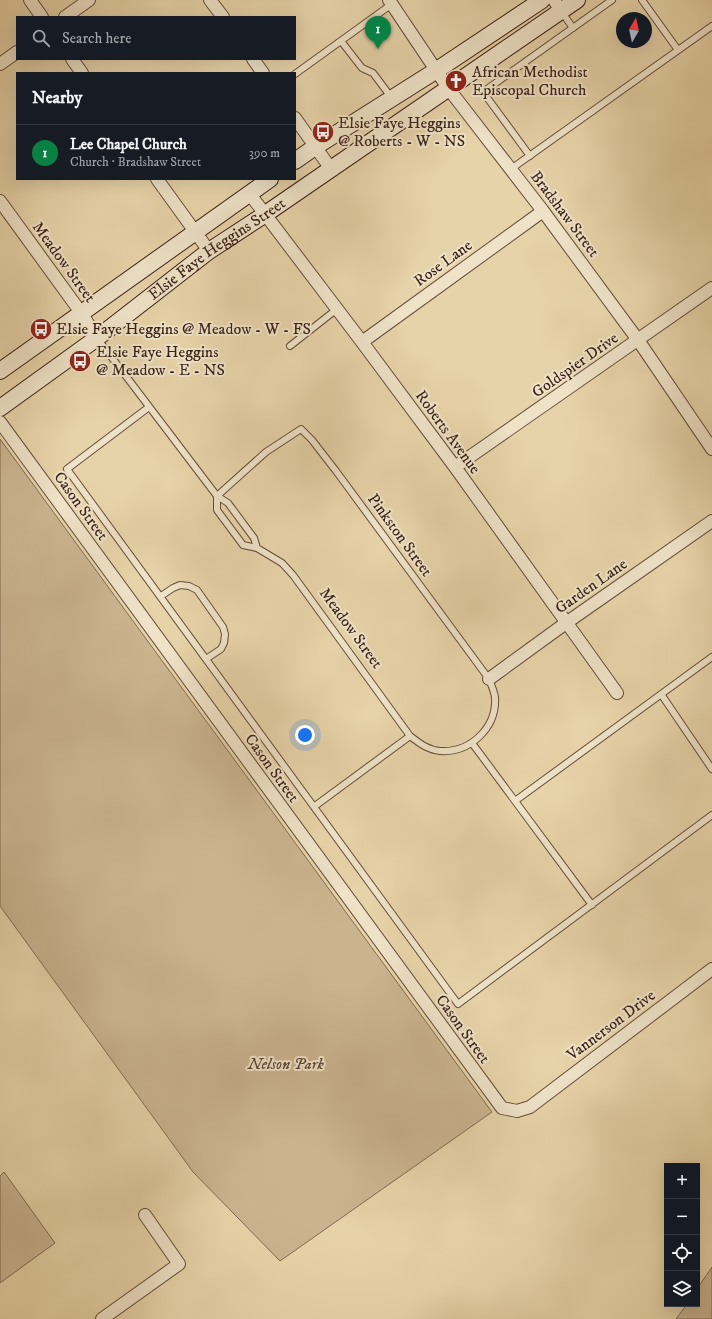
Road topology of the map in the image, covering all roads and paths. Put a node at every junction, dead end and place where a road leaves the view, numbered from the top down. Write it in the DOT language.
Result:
graph roads {
  1 [pos="30,0"];
  2 [pos="89,0"];
  3 [pos="210,0"];
  4 [pos="542,0"];
  5 [pos="577,0"];
  6 [pos="612,0"];
  7 [pos="642,0"];
  8 [pos="390,2"];
  9 [pos="557,6"];
  10 [pos="41,16"];
  11 [pos="66,16"];
  12 [pos="222,16"];
  13 [pos="712,26"];
  14 [pos="573,28"];
  15 [pos="340,41"];
  16 [pos="678,50"];
  17 [pos="16,53"];
  18 [pos="73,60"];
  19 [pos="254,60"];
  20 [pos="0,64"];
  21 [pos="437,70"];
  22 [pos="81,72"];
  23 [pos="262,72"];
  24 [pos="296,73"];
  25 [pos="448,88"];
  26 [pos="392,99"];
  27 [pos="296,119"];
  28 [pos="315,147"];
  29 [pos="530,156"];
  30 [pos="296,160"];
  31 [pos="330,169"];
  32 [pos="511,169"];
  33 [pos="158,180"];
  34 [pos="268,180"];
  35 [pos="249,193"];
  36 [pos="0,201"];
  37 [pos="543,211"];
  38 [pos="264,215"];
  39 [pos="195,232"];
  40 [pos="209,251"];
  41 [pos="712,288"];
  42 [pos="337,309"];
  43 [pos="82,314"];
  44 [pos="97,338"];
  45 [pos="638,340"];
  46 [pos="362,342"];
  47 [pos="290,346"];
  48 [pos="0,371"];
  49 [pos="149,407"];
  50 [pos="0,408"];
  51 [pos="0,422"];
  52 [pos="712,449"];
  53 [pos="455,467"];
  54 [pos="217,496"];
  55 [pos="712,521"];
  56 [pos="257,548"];
  57 [pos="161,596"];
  58 [pos="566,623"];
  59 [pos="712,657"];
  60 [pos="206,659"];
  61 [pos="489,679"];
  62 [pos="616,693"];
  63 [pos="661,694"];
  64 [pos="410,736"];
  65 [pos="472,743"];
  66 [pos="712,769"];
  67 [pos="515,801"];
  68 [pos="314,806"];
  69 [pos="712,815"];
  70 [pos="592,905"];
  71 [pos="712,969"];
  72 [pos="530,1107"];
  73 [pos="145,1215"];
  74 [pos="102,1319"];
  1 -- 10 [label="street"];
  2 -- 11 [label="street"];
  3 -- 12 [label="street"];
  4 -- 21 [label="main road"];
  5 -- 9 [label="main road, Elsie Faye Heggins Street"];
  6 -- 14 [label="lane"];
  7 -- 16 [label="lane"];
  8 -- 15 [label="lane"];
  8 -- 21 [label="street, Bradshaw Street"];
  9 -- 14 [label="lane"];
  9 -- 25 [label="main road, Elsie Faye Heggins Street"];
  13 -- 16 [label="lane"];
  14 -- 29 [label="lane"];
  15 -- 24 [label="lane"];
  15 -- 26 [label="lane"];
  16 -- 29 [label="lane"];
  17 -- 20 [label="street"];
  18 -- 22 [label="street"];
  19 -- 23 [label="street"];
  21 -- 25 [label="street, Bradshaw Street"];
  21 -- 26 [label="main road"];
  25 -- 31 [label="main road, Elsie Faye Heggins Street"];
  25 -- 32 [label="street, Bradshaw Street"];
  26 -- 28 [label="main road"];
  27 -- 28 [label="street"];
  28 -- 30 [label="main road"];
  28 -- 31 [label="street"];
  29 -- 32 [label="lane"];
  31 -- 38 [label="main road, Elsie Faye Heggins Street"];
  32 -- 37 [label="street, Bradshaw Street"];
  33 -- 39 [label="street"];
  34 -- 35 [label="main road, Elsie Faye Heggins Street"];
  35 -- 38 [label="street, Roberts Avenue"];
  35 -- 39 [label="main road, Elsie Faye Heggins Street"];
  36 -- 43 [label="street, Meadow Street"];
  37 -- 45 [label="street, Bradshaw Street"];
  37 -- 46 [label="street, Rose Lane"];
  38 -- 40 [label="main road, Elsie Faye Heggins Street"];
  38 -- 42 [label="street, Roberts Avenue"];
  39 -- 40 [label="street"];
  39 -- 43 [label="main road, Elsie Faye Heggins Street"];
  40 -- 44 [label="main road, Elsie Faye Heggins Street"];
  41 -- 45 [label="street, Goldspier Drive"];
  42 -- 46 [label="street, Roberts Avenue"];
  42 -- 47 [label="lane"];
  43 -- 44 [label="street, Meadow Street"];
  43 -- 48 [label="main road, Elsie Faye Heggins Street"];
  44 -- 49 [label="lane, Meadow Street"];
  44 -- 50 [label="main road, Elsie Faye Heggins Street"];
  45 -- 52 [label="street, Bradshaw Street"];
  45 -- 53 [label="street, Goldspier Drive"];
  46 -- 53 [label="street, Roberts Avenue"];
  49 -- 54 [label="lane, Meadow Street"];
  49 -- 57 [label="lane"];
  51 -- 72 [label="street, Cason Street"];
  53 -- 58 [label="street, Roberts Avenue"];
  54 -- 56 [label="lane, Meadow Street"];
  54 -- 56 [label="lane, Meadow Street"];
  54 -- 61 [label="lane, Pinkston Street"];
  55 -- 58 [label="street, Garden Lane"];
  56 -- 64 [label="lane, Meadow Street"];
  57 -- 60 [label="lane"];
  57 -- 60 [label="lane"];
  58 -- 61 [label="street, Garden Lane"];
  58 -- 62 [label="street, Roberts Avenue"];
  59 -- 63 [label="lane"];
  60 -- 68 [label="lane"];
  61 -- 65 [label="lane"];
  63 -- 66 [label="lane"];
  63 -- 67 [label="lane"];
  64 -- 65 [label="lane"];
  64 -- 68 [label="lane"];
  65 -- 67 [label="lane"];
  67 -- 70 [label="lane"];
  68 -- 70 [label="lane"];
  69 -- 70 [label="lane"];
  71 -- 72 [label="street, Vannerson Drive"];
  73 -- 74 [label="street"];
}
